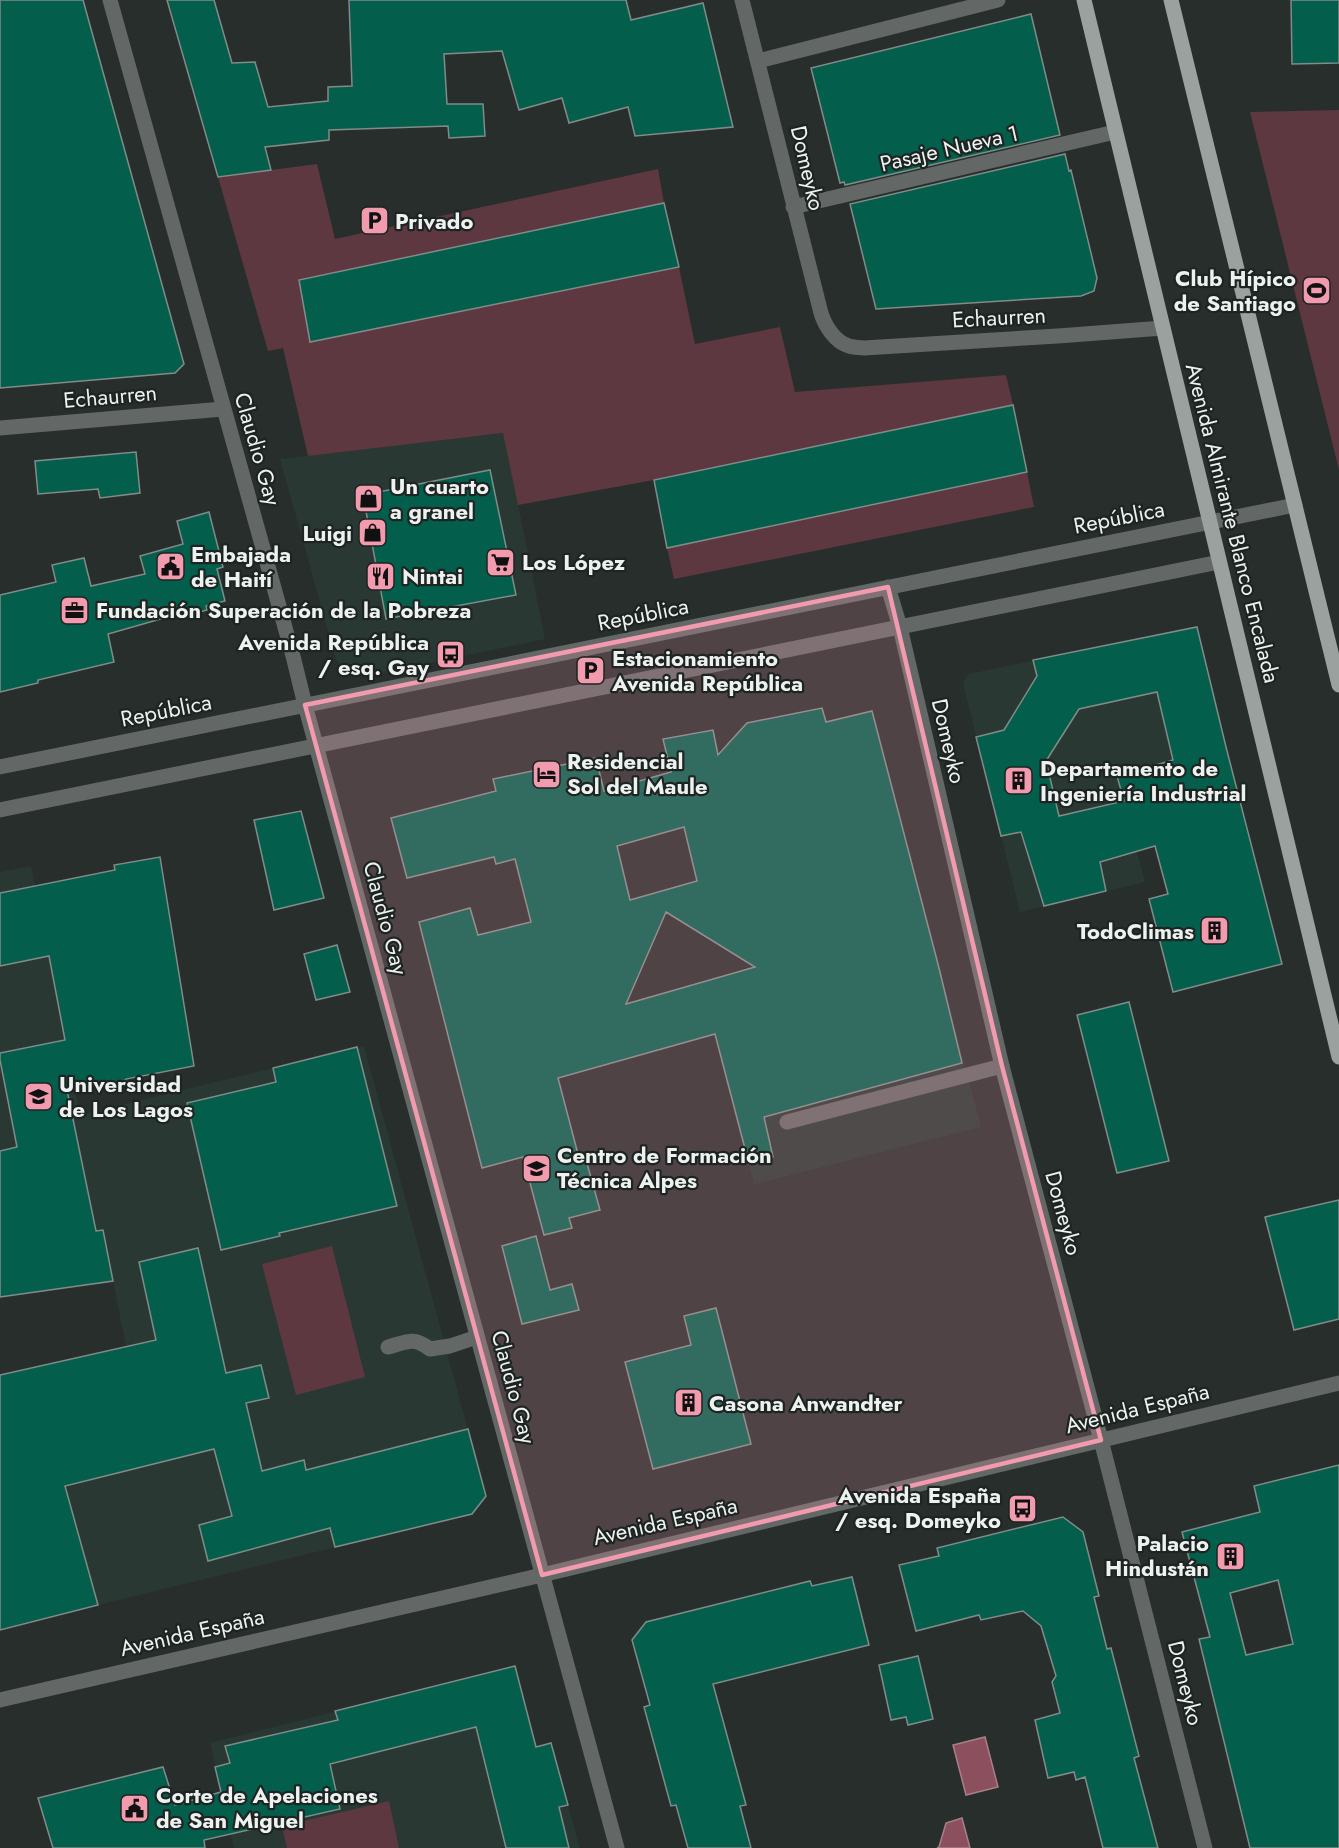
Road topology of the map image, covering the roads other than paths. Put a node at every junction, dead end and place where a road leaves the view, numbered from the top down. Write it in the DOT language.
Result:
graph roads {
  1 [pos="110,0"];
  2 [pos="742,0"];
  3 [pos="998,0"];
  4 [pos="1084,0"];
  5 [pos="1170,0"];
  6 [pos="758,61"];
  7 [pos="1115,132"];
  8 [pos="794,207"];
  9 [pos="1163,328"];
  10 [pos="840,341"];
  11 [pos="223,410"];
  12 [pos="0,428"];
  13 [pos="1294,505"];
  14 [pos="1209,522"];
  15 [pos="1219,562"];
  16 [pos="888,587"];
  17 [pos="900,627"];
  18 [pos="1339,685"];
  19 [pos="305,705"];
  20 [pos="316,746"];
  21 [pos="0,767"];
  22 [pos="0,810"];
  23 [pos="1339,1057"];
  24 [pos="1002,1066"];
  25 [pos="787,1122"];
  26 [pos="477,1337"];
  27 [pos="388,1347"];
  28 [pos="1339,1383"];
  29 [pos="1101,1440"];
  30 [pos="542,1575"];
  31 [pos="0,1700"];
  32 [pos="617,1848"];
  33 [pos="1205,1848"];
  1 -- 11 [label="street, Claudio Gay"];
  2 -- 6 [label="street, Domeyko"];
  3 -- 6 [label="street"];
  4 -- 7 [label="main road, Avenida Almirante Blanco Encalada"];
  5 -- 13 [label="main road"];
  6 -- 8 [label="street, Domeyko"];
  7 -- 8 [label="street, Pasaje Nueva 1"];
  7 -- 9 [label="main road, Avenida Almirante Blanco Encalada"];
  8 -- 10 [label="street, Domeyko"];
  9 -- 10 [label="street, Echaurren"];
  9 -- 14 [label="main road, Avenida Almirante Blanco Encalada"];
  11 -- 12 [label="street, Echaurren"];
  11 -- 19 [label="street, Claudio Gay"];
  13 -- 14 [label="street, República"];
  13 -- 18 [label="main road"];
  14 -- 15 [label="main road, Avenida Almirante Blanco Encalada"];
  14 -- 16 [label="street, República"];
  15 -- 17 [label="street"];
  15 -- 23 [label="main road, Avenida Almirante Blanco Encalada"];
  16 -- 17 [label="street, Domeyko"];
  16 -- 19 [label="street, República"];
  17 -- 20 [label="street"];
  17 -- 24 [label="street, Domeyko"];
  19 -- 20 [label="street, Claudio Gay"];
  19 -- 21 [label="street, República"];
  20 -- 22 [label="street"];
  20 -- 26 [label="street, Claudio Gay"];
  24 -- 25 [label="street"];
  24 -- 29 [label="street, Domeyko"];
  26 -- 27 [label="street"];
  26 -- 30 [label="street, Claudio Gay"];
  28 -- 29 [label="street, Avenida España"];
  29 -- 30 [label="street, Avenida España"];
  29 -- 33 [label="street, Domeyko"];
  30 -- 31 [label="street, Avenida España"];
  30 -- 32 [label="street, Claudio Gay"];
}
